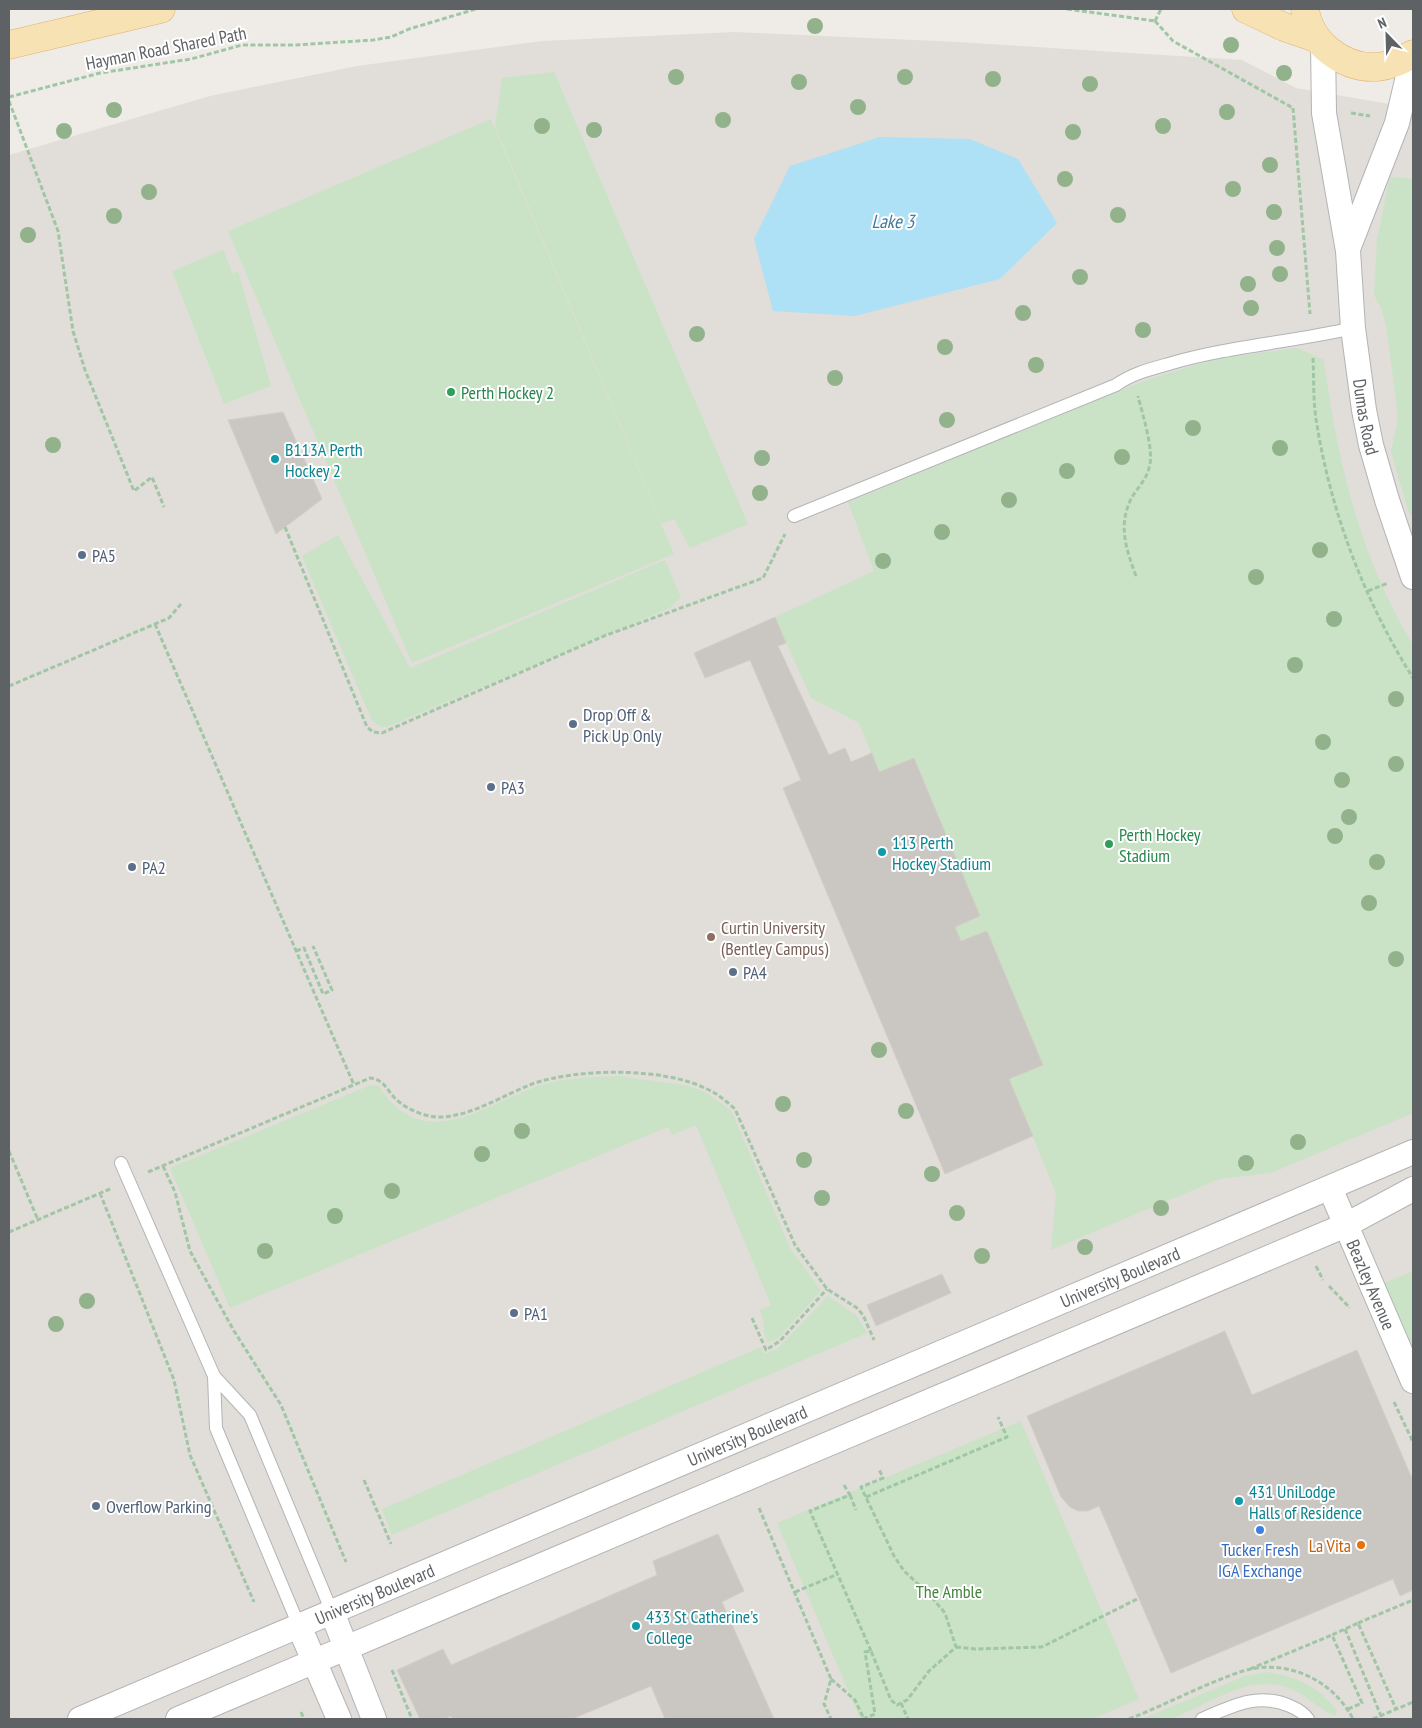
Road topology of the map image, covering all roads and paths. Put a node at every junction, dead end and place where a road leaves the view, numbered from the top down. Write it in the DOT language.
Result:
graph roads {
  1 [pos="161,9"];
  2 [pos="476,9"];
  3 [pos="1067,9"];
  4 [pos="1161,9"];
  5 [pos="1246,9"];
  6 [pos="1306,9"];
  7 [pos="1155,21"];
  8 [pos="1319,41"];
  9 [pos="9,45"];
  10 [pos="1413,54"];
  11 [pos="9,97"];
  12 [pos="9,101"];
  13 [pos="1348,251"];
  14 [pos="1353,328"];
  15 [pos="1312,337"];
  16 [pos="1132,374"];
  17 [pos="164,507"];
  18 [pos="794,516"];
  19 [pos="284,527"];
  20 [pos="1406,536"];
  21 [pos="1136,576"];
  22 [pos="1413,577"];
  23 [pos="181,604"];
  24 [pos="155,624"];
  25 [pos="1413,678"];
  26 [pos="9,686"];
  27 [pos="313,946"];
  28 [pos="296,951"];
  29 [pos="354,1086"];
  30 [pos="9,1151"];
  31 [pos="1411,1159"];
  32 [pos="121,1163"];
  33 [pos="163,1166"];
  34 [pos="128,1181"];
  35 [pos="1330,1188"];
  36 [pos="1413,1189"];
  37 [pos="100,1193"];
  38 [pos="38,1220"];
  39 [pos="1346,1225"];
  40 [pos="9,1232"];
  41 [pos="827,1289"];
  42 [pos="752,1318"];
  43 [pos="874,1340"];
  44 [pos="214,1376"];
  45 [pos="1413,1381"];
  46 [pos="998,1417"];
  47 [pos="879,1469"];
  48 [pos="364,1480"];
  49 [pos="844,1485"];
  50 [pos="850,1495"];
  51 [pos="866,1497"];
  52 [pos="760,1508"];
  53 [pos="856,1510"];
  54 [pos="391,1544"];
  55 [pos="346,1562"];
  56 [pos="838,1574"];
  57 [pos="795,1592"];
  58 [pos="1139,1598"];
  59 [pos="1413,1600"];
  60 [pos="254,1602"];
  61 [pos="332,1612"];
  62 [pos="1358,1623"];
  63 [pos="299,1626"];
  64 [pos="1345,1629"];
  65 [pos="1332,1635"];
  66 [pos="956,1647"];
  67 [pos="346,1648"];
  68 [pos="871,1651"];
  69 [pos="314,1661"];
  70 [pos="392,1670"];
  71 [pos="1244,1671"];
  72 [pos="831,1679"];
  73 [pos="1413,1702"];
  74 [pos="901,1703"];
  75 [pos="1348,1709"];
  76 [pos="1396,1709"];
  77 [pos="301,1712"];
  78 [pos="1381,1716"];
  79 [pos="80,1719"];
  80 [pos="178,1719"];
  81 [pos="304,1719"];
  82 [pos="339,1719"];
  83 [pos="374,1719"];
  84 [pos="412,1719"];
  85 [pos="831,1719"];
  86 [pos="864,1719"];
  87 [pos="908,1719"];
  88 [pos="1202,1719"];
  89 [pos="1308,1719"];
  90 [pos="1373,1719"];
  1 -- 9 [label="main road"];
  2 -- 11 [label="path, Hayman Road Shared Path"];
  3 -- 7 [label="path"];
  4 -- 7 [label="path"];
  5 -- 8 [label="main road"];
  6 -- 8 [label="main road"];
  7 -- 15 [label="path"];
  8 -- 10 [label="main road"];
  8 -- 13 [label="street, Dumas Road"];
  10 -- 13 [label="street, Dumas Road"];
  12 -- 17 [label="path"];
  13 -- 14 [label="street, Dumas Road"];
  14 -- 15 [label="lane"];
  14 -- 20 [label="street, Dumas Road"];
  15 -- 16 [label="lane"];
  15 -- 25 [label="path"];
  16 -- 18 [label="lane"];
  16 -- 21 [label="path"];
  18 -- 19 [label="path"];
  20 -- 22 [label="street, Dumas Road"];
  23 -- 24 [label="path"];
  24 -- 26 [label="path"];
  24 -- 28 [label="path"];
  27 -- 28 [label="path"];
  28 -- 29 [label="path"];
  29 -- 33 [label="path"];
  29 -- 41 [label="path"];
  30 -- 38 [label="path"];
  31 -- 35 [label="street, University Boulevard"];
  32 -- 34 [label="lane"];
  33 -- 34 [label="path"];
  33 -- 55 [label="path"];
  34 -- 37 [label="path"];
  34 -- 44 [label="lane"];
  35 -- 39 [label="street, Beazley Avenue"];
  35 -- 61 [label="street, University Boulevard"];
  36 -- 39 [label="street"];
  37 -- 38 [label="path"];
  37 -- 60 [label="path"];
  38 -- 40 [label="path"];
  39 -- 45 [label="street, Beazley Avenue"];
  39 -- 67 [label="street"];
  41 -- 42 [label="path"];
  41 -- 43 [label="path"];
  44 -- 61 [label="lane"];
  44 -- 63 [label="lane"];
  46 -- 51 [label="path"];
  47 -- 51 [label="path"];
  48 -- 54 [label="path"];
  49 -- 50 [label="path"];
  50 -- 53 [label="path"];
  50 -- 56 [label="path"];
  51 -- 66 [label="path"];
  52 -- 57 [label="path"];
  56 -- 57 [label="path"];
  56 -- 68 [label="path"];
  57 -- 72 [label="path"];
  58 -- 66 [label="path"];
  59 -- 62 [label="path"];
  61 -- 63 [label="street, University Boulevard"];
  61 -- 67 [label="street"];
  62 -- 64 [label="path"];
  62 -- 76 [label="path"];
  63 -- 69 [label="street"];
  63 -- 79 [label="street, University Boulevard"];
  64 -- 65 [label="path"];
  64 -- 78 [label="path"];
  65 -- 71 [label="path"];
  65 -- 75 [label="path"];
  66 -- 74 [label="path"];
  67 -- 69 [label="street"];
  67 -- 83 [label="street"];
  68 -- 74 [label="path"];
  68 -- 86 [label="path"];
  69 -- 80 [label="street"];
  69 -- 82 [label="street"];
  70 -- 84 [label="path"];
  72 -- 85 [label="path"];
  72 -- 86 [label="path"];
  73 -- 76 [label="path"];
  74 -- 87 [label="path"];
  76 -- 78 [label="path"];
  77 -- 81 [label="path"];
  78 -- 90 [label="path"];
  88 -- 89 [label="lane"];
}
